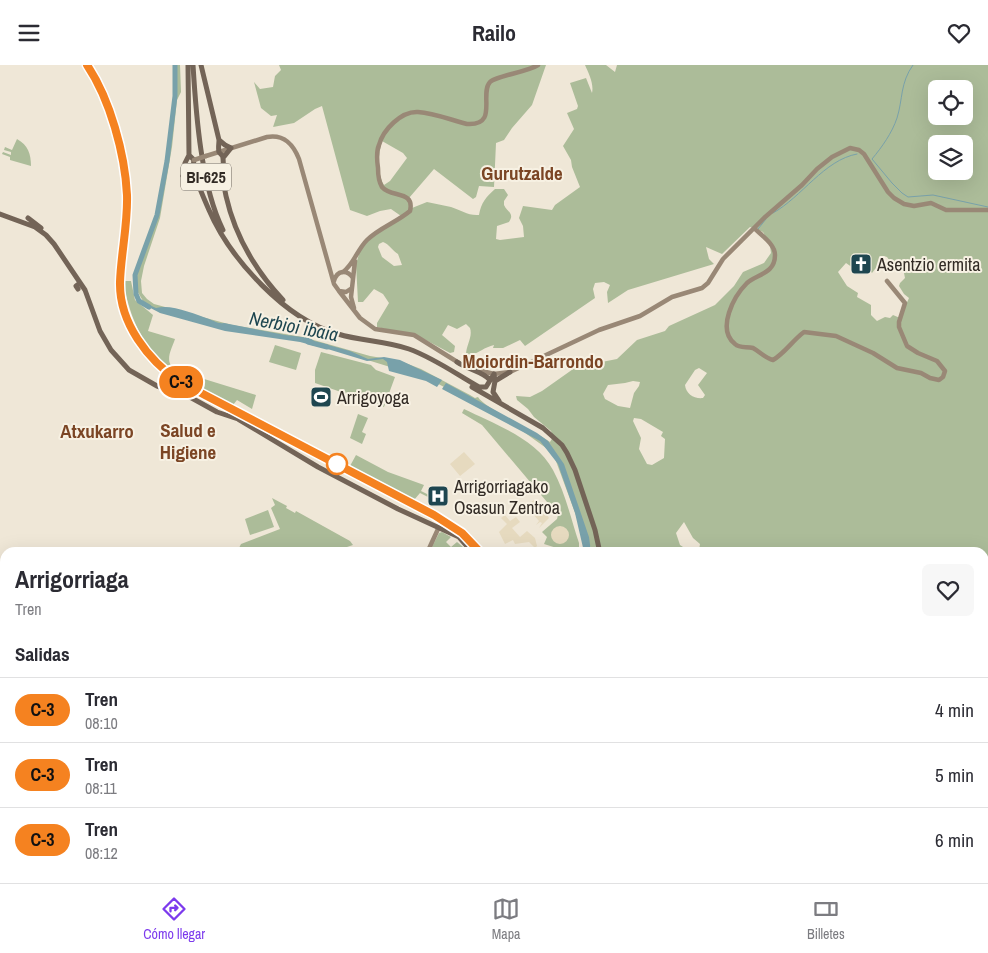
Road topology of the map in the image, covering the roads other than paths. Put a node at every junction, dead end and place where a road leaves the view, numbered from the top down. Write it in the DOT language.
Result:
graph roads {
  1 [pos="188,65"];
  2 [pos="193,65"];
  3 [pos="201,65"];
  4 [pos="538,65"];
  5 [pos="219,140"];
  6 [pos="232,148"];
  7 [pos="219,152"];
  8 [pos="189,155"];
  9 [pos="194,159"];
  10 [pos="223,159"];
  11 [pos="185,163"];
  12 [pos="196,174"];
  13 [pos="182,176"];
  14 [pos="988,210"];
  15 [pos="0,214"];
  16 [pos="28,218"];
  17 [pos="754,228"];
  18 [pos="43,233"];
  19 [pos="359,250"];
  20 [pos="234,251"];
  21 [pos="326,256"];
  22 [pos="341,272"];
  23 [pos="353,278"];
  24 [pos="888,281"];
  25 [pos="334,285"];
  26 [pos="352,288"];
  27 [pos="339,291"];
  28 [pos="355,311"];
  29 [pos="302,317"];
  30 [pos="419,353"];
  31 [pos="457,363"];
  32 [pos="510,372"];
  33 [pos="494,374"];
  34 [pos="492,381"];
  35 [pos="521,415"];
  36 [pos="438,529"];
  37 [pos="430,547"];
  38 [pos="468,547"];
  39 [pos="599,547"];
  1 -- 8 [label="main road"];
  2 -- 20 [label="main road, BI-625"];
  3 -- 5 [label="main road"];
  4 -- 19 [label="street"];
  5 -- 6 [label="main road"];
  5 -- 7 [label="main road"];
  6 -- 7 [label="street"];
  6 -- 10 [label="main road"];
  6 -- 21 [label="street"];
  7 -- 9 [label="street, bridge"];
  7 -- 10 [label="main road"];
  8 -- 9 [label="main road"];
  8 -- 11 [label="main road"];
  9 -- 12 [label="main road"];
  10 -- 29 [label="main road"];
  12 -- 13 [label="main road"];
  12 -- 20 [label="main road"];
  14 -- 17 [label="street"];
  15 -- 18 [label="main road"];
  16 -- 18 [label="main road"];
  17 -- 24 [label="street"];
  17 -- 32 [label="street"];
  18 -- 36 [label="main road"];
  19 -- 22 [label="street"];
  19 -- 23 [label="street"];
  20 -- 29 [label="main road, BI-625"];
  21 -- 22 [label="street"];
  21 -- 25 [label="street"];
  22 -- 23 [label="street"];
  22 -- 25 [label="street"];
  23 -- 26 [label="street"];
  25 -- 27 [label="street"];
  26 -- 27 [label="street"];
  26 -- 28 [label="street"];
  27 -- 28 [label="street"];
  28 -- 31 [label="street"];
  29 -- 30 [label="main road, BI-625"];
  30 -- 34 [label="main road"];
  30 -- 35 [label="main road, BI-625"];
  31 -- 33 [label="street"];
  31 -- 34 [label="main road"];
  32 -- 33 [label="street"];
  32 -- 34 [label="main road"];
  33 -- 34 [label="main road"];
  34 -- 35 [label="main road"];
  35 -- 39 [label="main road, BI-625"];
  36 -- 37 [label="street"];
  36 -- 38 [label="main road"];
}
